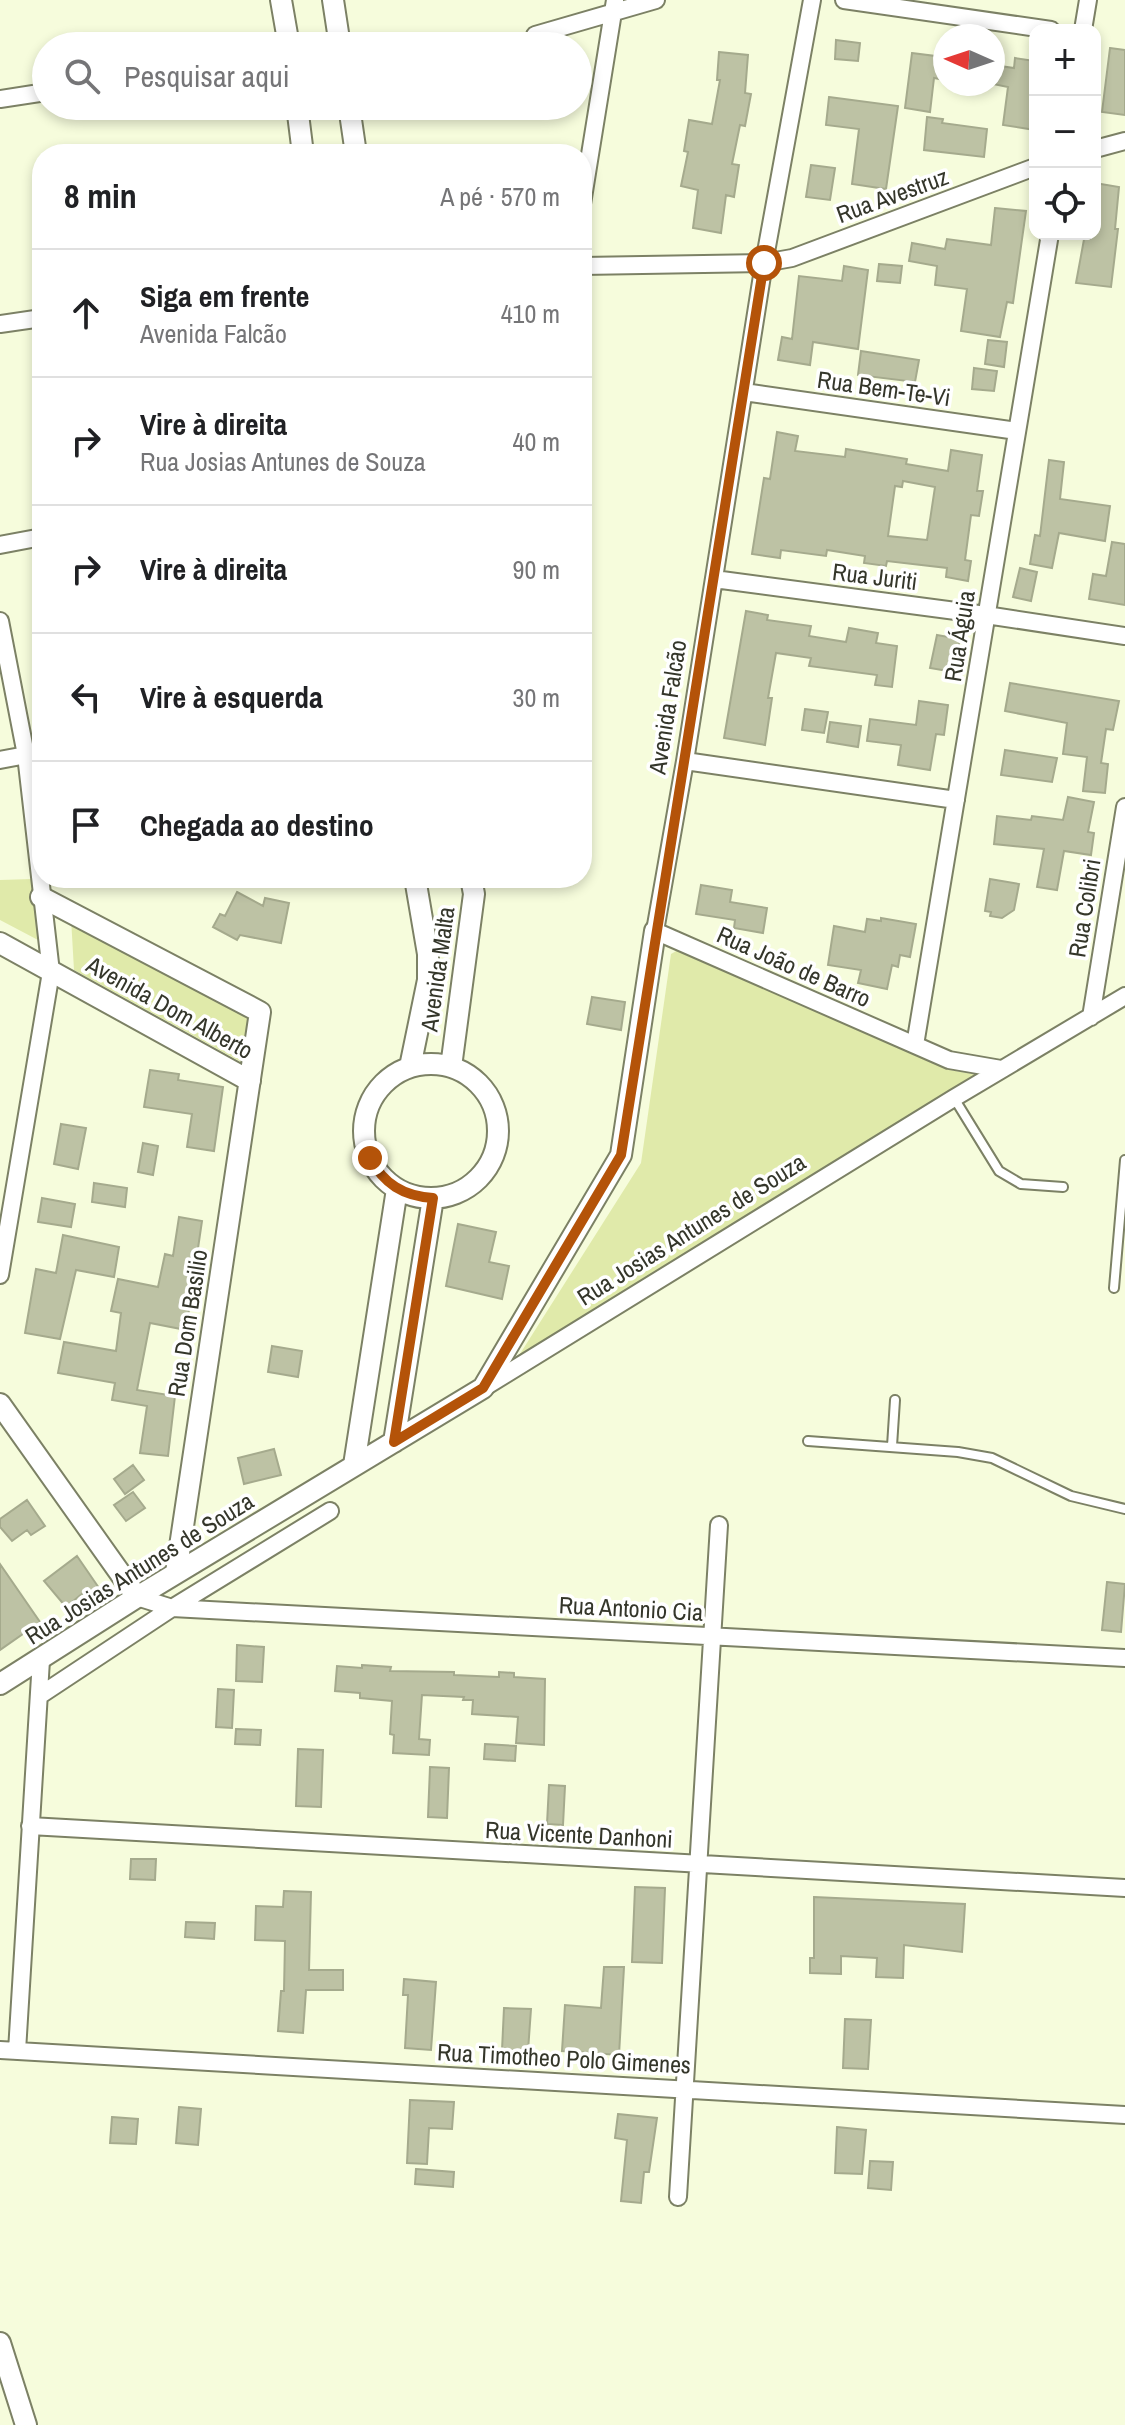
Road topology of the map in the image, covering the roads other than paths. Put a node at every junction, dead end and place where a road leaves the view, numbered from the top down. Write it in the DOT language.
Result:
graph roads {
  1 [pos="281,0"];
  2 [pos="333,0"];
  3 [pos="656,0"];
  4 [pos="812,0"];
  5 [pos="844,0"];
  6 [pos="1088,0"];
  7 [pos="614,7"];
  8 [pos="1084,24"];
  9 [pos="1029,27"];
  10 [pos="287,32"];
  11 [pos="338,32"];
  12 [pos="543,32"];
  13 [pos="32,94"];
  14 [pos="0,99"];
  15 [pos="299,120"];
  16 [pos="351,120"];
  17 [pos="1125,141"];
  18 [pos="302,144"];
  19 [pos="355,144"];
  20 [pos="592,144"];
  21 [pos="1101,147"];
  22 [pos="1032,168"];
  23 [pos="1049,240"];
  24 [pos="764,263"];
  25 [pos="592,266"];
  26 [pos="32,319"];
  27 [pos="0,324"];
  28 [pos="744,392"];
  29 [pos="1017,431"];
  30 [pos="32,539"];
  31 [pos="0,545"];
  32 [pos="714,579"];
  33 [pos="986,615"];
  34 [pos="0,621"];
  35 [pos="1125,636"];
  36 [pos="32,746"];
  37 [pos="32,754"];
  38 [pos="0,760"];
  39 [pos="685,761"];
  40 [pos="956,800"];
  41 [pos="1125,807"];
  42 [pos="41,888"];
  43 [pos="417,888"];
  44 [pos="473,888"];
  45 [pos="41,897"];
  46 [pos="655,931"];
  47 [pos="0,943"];
  48 [pos="51,972"];
  49 [pos="1125,996"];
  50 [pos="1091,1017"];
  51 [pos="915,1045"];
  52 [pos="410,1067"];
  53 [pos="451,1067"];
  54 [pos="1001,1069"];
  55 [pos="250,1081"];
  56 [pos="954,1098"];
  57 [pos="1125,1160"];
  58 [pos="1063,1187"];
  59 [pos="397,1189"];
  60 [pos="433,1198"];
  61 [pos="0,1275"];
  62 [pos="1114,1288"];
  63 [pos="483,1388"];
  64 [pos="895,1400"];
  65 [pos="0,1404"];
  66 [pos="808,1441"];
  67 [pos="394,1442"];
  68 [pos="892,1446"];
  69 [pos="354,1465"];
  70 [pos="1125,1509"];
  71 [pos="330,1511"];
  72 [pos="719,1525"];
  73 [pos="176,1573"];
  74 [pos="137,1597"];
  75 [pos="172,1608"];
  76 [pos="712,1636"];
  77 [pos="1125,1658"];
  78 [pos="41,1660"];
  79 [pos="0,1684"];
  80 [pos="39,1696"];
  81 [pos="30,1826"];
  82 [pos="698,1865"];
  83 [pos="1125,1888"];
  84 [pos="0,2050"];
  85 [pos="17,2051"];
  86 [pos="683,2089"];
  87 [pos="1125,2115"];
  88 [pos="678,2197"];
  89 [pos="0,2343"];
  90 [pos="26,2425"];
  1 -- 10 [label="street"];
  2 -- 11 [label="street"];
  3 -- 7 [label="street"];
  4 -- 24 [label="street, Avenida Falcão"];
  5 -- 9 [label="street"];
  6 -- 8 [label="street"];
  7 -- 12 [label="street"];
  7 -- 20 [label="street"];
  13 -- 14 [label="street"];
  15 -- 18 [label="street"];
  16 -- 19 [label="street"];
  17 -- 21 [label="street"];
  22 -- 24 [label="street, Rua Avestruz"];
  23 -- 29 [label="street, Rua Águia"];
  24 -- 25 [label="street, Rua Avestruz"];
  24 -- 28 [label="street, Avenida Falcão"];
  26 -- 27 [label="street"];
  28 -- 29 [label="street, Rua Bem-Te-Vi"];
  28 -- 32 [label="street, Avenida Falcão"];
  29 -- 33 [label="street, Rua Águia"];
  30 -- 31 [label="street"];
  32 -- 33 [label="street, Rua Juriti"];
  32 -- 39 [label="street, Avenida Falcão"];
  33 -- 35 [label="street, Rua Juriti"];
  33 -- 40 [label="street, Rua Águia"];
  34 -- 36 [label="street"];
  37 -- 38 [label="street"];
  39 -- 40 [label="street"];
  39 -- 46 [label="street, Avenida Falcão"];
  40 -- 51 [label="street, Rua Águia"];
  41 -- 50 [label="street, Rua Colibri"];
  42 -- 45 [label="street"];
  43 -- 52 [label="street, Avenida Malta"];
  44 -- 53 [label="street, Avenida Malta"];
  45 -- 48 [label="street"];
  45 -- 55 [label="street, Avenida Dom Alberto"];
  46 -- 51 [label="street, Rua João de Barro"];
  46 -- 63 [label="street, Avenida Falcão"];
  47 -- 48 [label="street, Avenida Dom Alberto"];
  48 -- 55 [label="street, Avenida Dom Alberto"];
  48 -- 61 [label="street"];
  49 -- 50 [label="street, Rua Josias Antunes de Souza"];
  50 -- 54 [label="street, Rua Josias Antunes de Souza"];
  51 -- 54 [label="street, Rua João de Barro"];
  52 -- 53 [label="street"];
  52 -- 59 [label="street"];
  53 -- 60 [label="street"];
  54 -- 56 [label="street, Rua Josias Antunes de Souza"];
  55 -- 73 [label="street, Rua Dom Basilio"];
  56 -- 58 [label="lane"];
  56 -- 63 [label="street, Rua Josias Antunes de Souza"];
  57 -- 62 [label="lane"];
  59 -- 60 [label="street"];
  59 -- 69 [label="street"];
  60 -- 67 [label="street"];
  63 -- 67 [label="street, Rua Josias Antunes de Souza"];
  64 -- 68 [label="lane"];
  65 -- 74 [label="street"];
  66 -- 68 [label="lane"];
  67 -- 69 [label="street, Rua Josias Antunes de Souza"];
  68 -- 70 [label="lane"];
  69 -- 73 [label="street, Rua Josias Antunes de Souza"];
  71 -- 75 [label="street"];
  72 -- 76 [label="street"];
  73 -- 74 [label="street, Rua Josias Antunes de Souza"];
  74 -- 75 [label="street, Rua Antonio Cia"];
  74 -- 78 [label="street, Rua Josias Antunes de Souza"];
  75 -- 76 [label="street, Rua Antonio Cia"];
  75 -- 80 [label="street"];
  76 -- 77 [label="street, Rua Antonio Cia"];
  76 -- 82 [label="street"];
  78 -- 79 [label="street, Rua Josias Antunes de Souza"];
  78 -- 80 [label="street"];
  80 -- 81 [label="street"];
  81 -- 82 [label="street, Rua Vicente Danhoni"];
  81 -- 85 [label="street"];
  82 -- 83 [label="street, Rua Vicente Danhoni"];
  82 -- 86 [label="street"];
  84 -- 85 [label="street, Rua Timotheo Polo Gimenes"];
  85 -- 86 [label="street, Rua Timotheo Polo Gimenes"];
  86 -- 87 [label="street, Rua Timotheo Polo Gimenes"];
  86 -- 88 [label="street"];
  89 -- 90 [label="street"];
}
